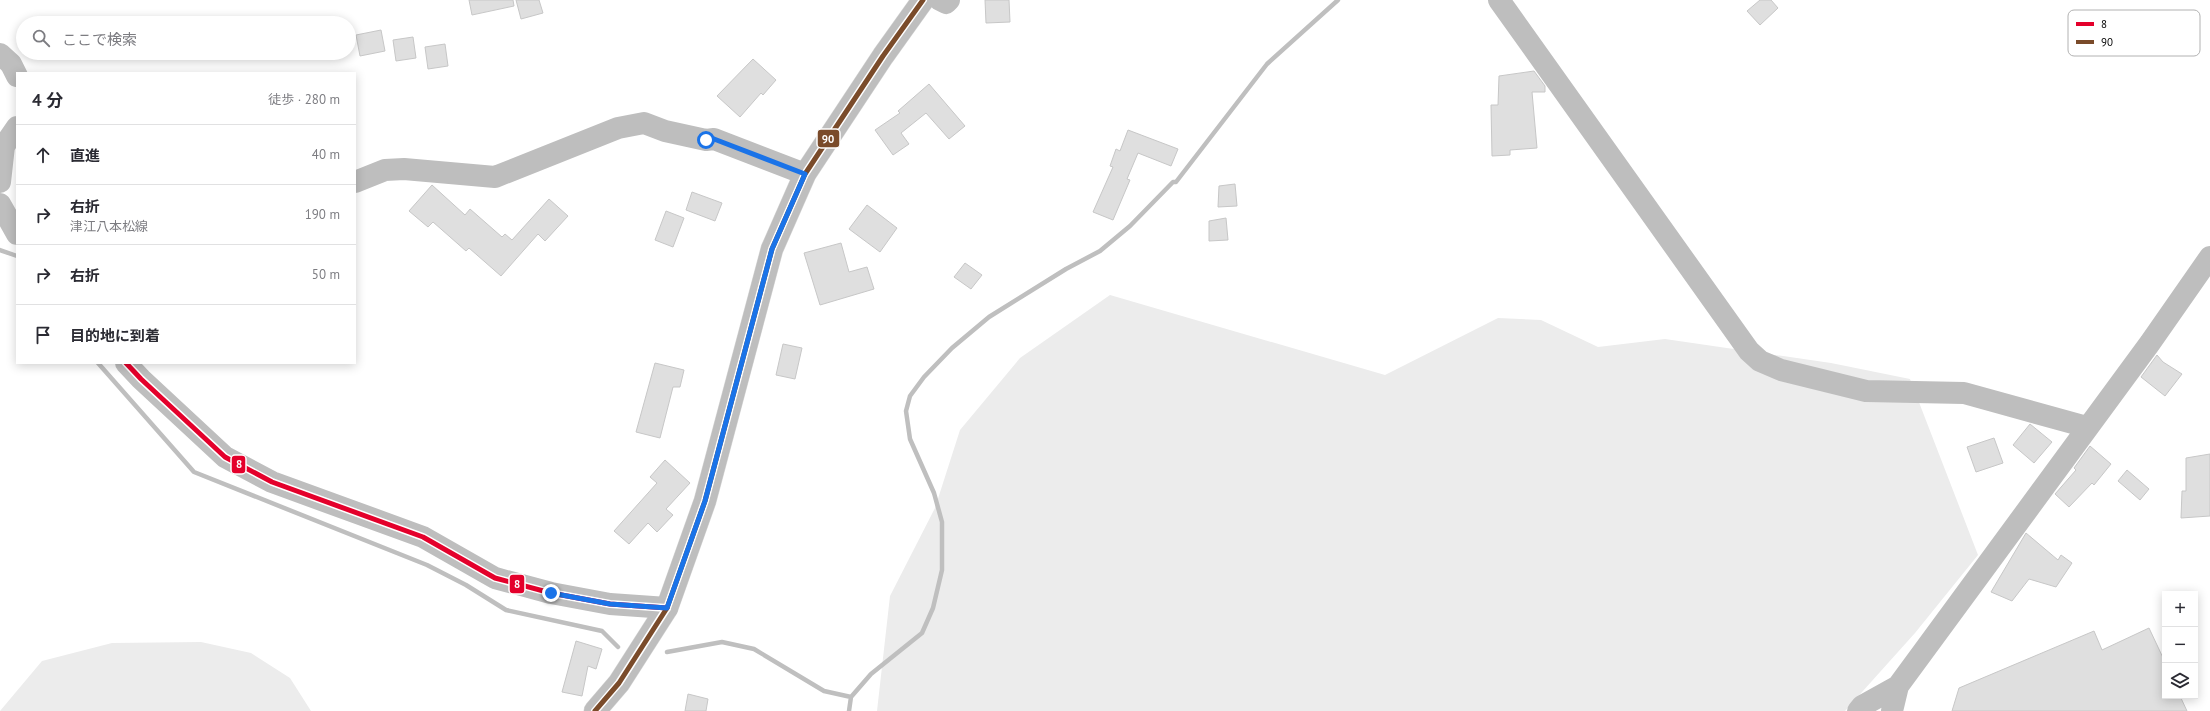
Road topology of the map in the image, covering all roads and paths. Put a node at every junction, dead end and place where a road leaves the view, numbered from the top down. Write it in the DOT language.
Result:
graph roads {
  1 [pos="923,0"];
  2 [pos="940,0"];
  3 [pos="949,0"];
  4 [pos="1499,0"];
  5 [pos="0,54"];
  6 [pos="16,74"];
  7 [pos="16,128"];
  8 [pos="805,174"];
  9 [pos="0,182"];
  10 [pos="356,182"];
  11 [pos="0,204"];
  12 [pos="16,232"];
  13 [pos="16,235"];
  14 [pos="0,239"];
  15 [pos="2210,257"];
  16 [pos="127,364"];
  17 [pos="2087,427"];
  18 [pos="667,608"];
  19 [pos="1898,686"];
  20 [pos="595,711"];
  21 [pos="1858,711"];
  22 [pos="1892,711"];
  1 -- 8 [label="street"];
  2 -- 3 [label="street"];
  4 -- 17 [label="street"];
  5 -- 6 [label="street"];
  7 -- 9 [label="street"];
  8 -- 10 [label="street"];
  8 -- 18 [label="street"];
  11 -- 12 [label="street"];
  13 -- 14 [label="street"];
  15 -- 17 [label="street"];
  16 -- 18 [label="street"];
  17 -- 19 [label="street"];
  18 -- 20 [label="street"];
  19 -- 21 [label="street"];
  19 -- 22 [label="street"];
}
